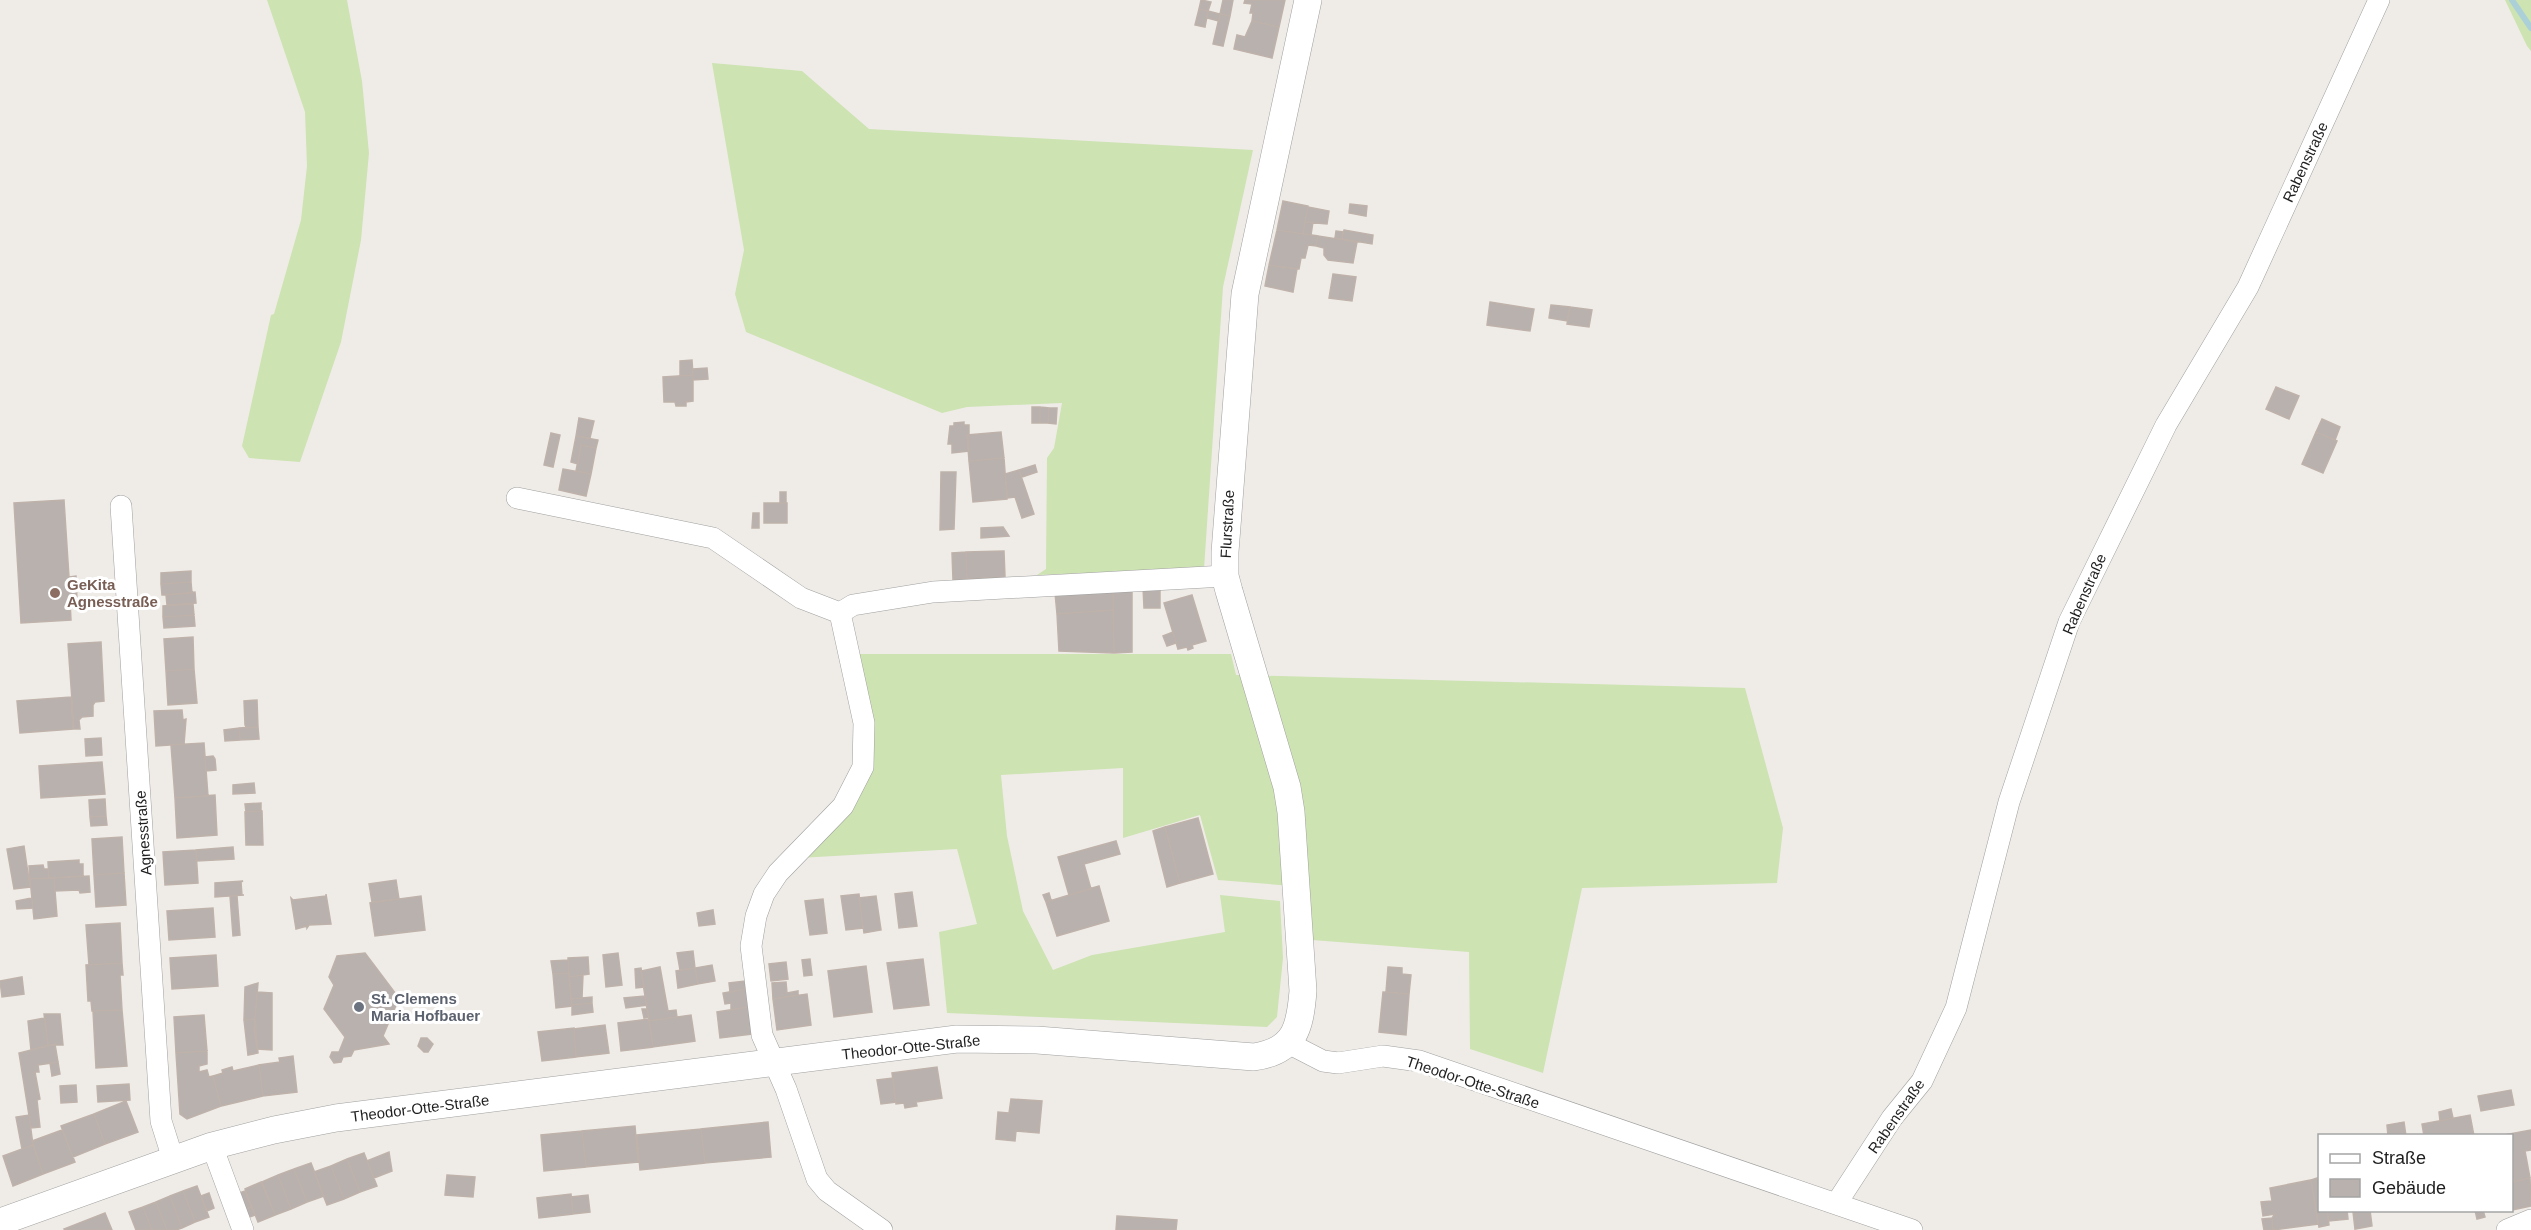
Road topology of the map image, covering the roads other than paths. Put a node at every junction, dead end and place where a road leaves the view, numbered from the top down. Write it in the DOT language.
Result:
graph roads {
  1 [pos="1308,0"];
  2 [pos="2379,0"];
  3 [pos="517,498"];
  4 [pos="121,506"];
  5 [pos="1225,576"];
  6 [pos="840,613"];
  7 [pos="1288,1043"];
  8 [pos="773,1061"];
  9 [pos="212,1146"];
  10 [pos="172,1159"];
  11 [pos="1836,1204"];
  12 [pos="2531,1220"];
  13 [pos="0,1222"];
  14 [pos="243,1230"];
  15 [pos="882,1230"];
  16 [pos="1912,1230"];
  17 [pos="2507,1230"];
  1 -- 5 [label="street, Flurstraße"];
  2 -- 11 [label="street, Rabenstraße"];
  3 -- 6 [label="street"];
  4 -- 10 [label="street, Agnesstraße"];
  5 -- 6 [label="street"];
  5 -- 7 [label="street, Flurstraße"];
  6 -- 8 [label="street"];
  7 -- 8 [label="street, Theodor-Otte-Straße"];
  7 -- 11 [label="street, Theodor-Otte-Straße"];
  8 -- 9 [label="street, Theodor-Otte-Straße"];
  8 -- 15 [label="street"];
  9 -- 10 [label="street, Theodor-Otte-Straße"];
  9 -- 14 [label="street"];
  10 -- 13 [label="street, Theodor-Otte-Straße"];
  11 -- 16 [label="street, Theodor-Otte-Straße"];
  12 -- 17 [label="street"];
}
